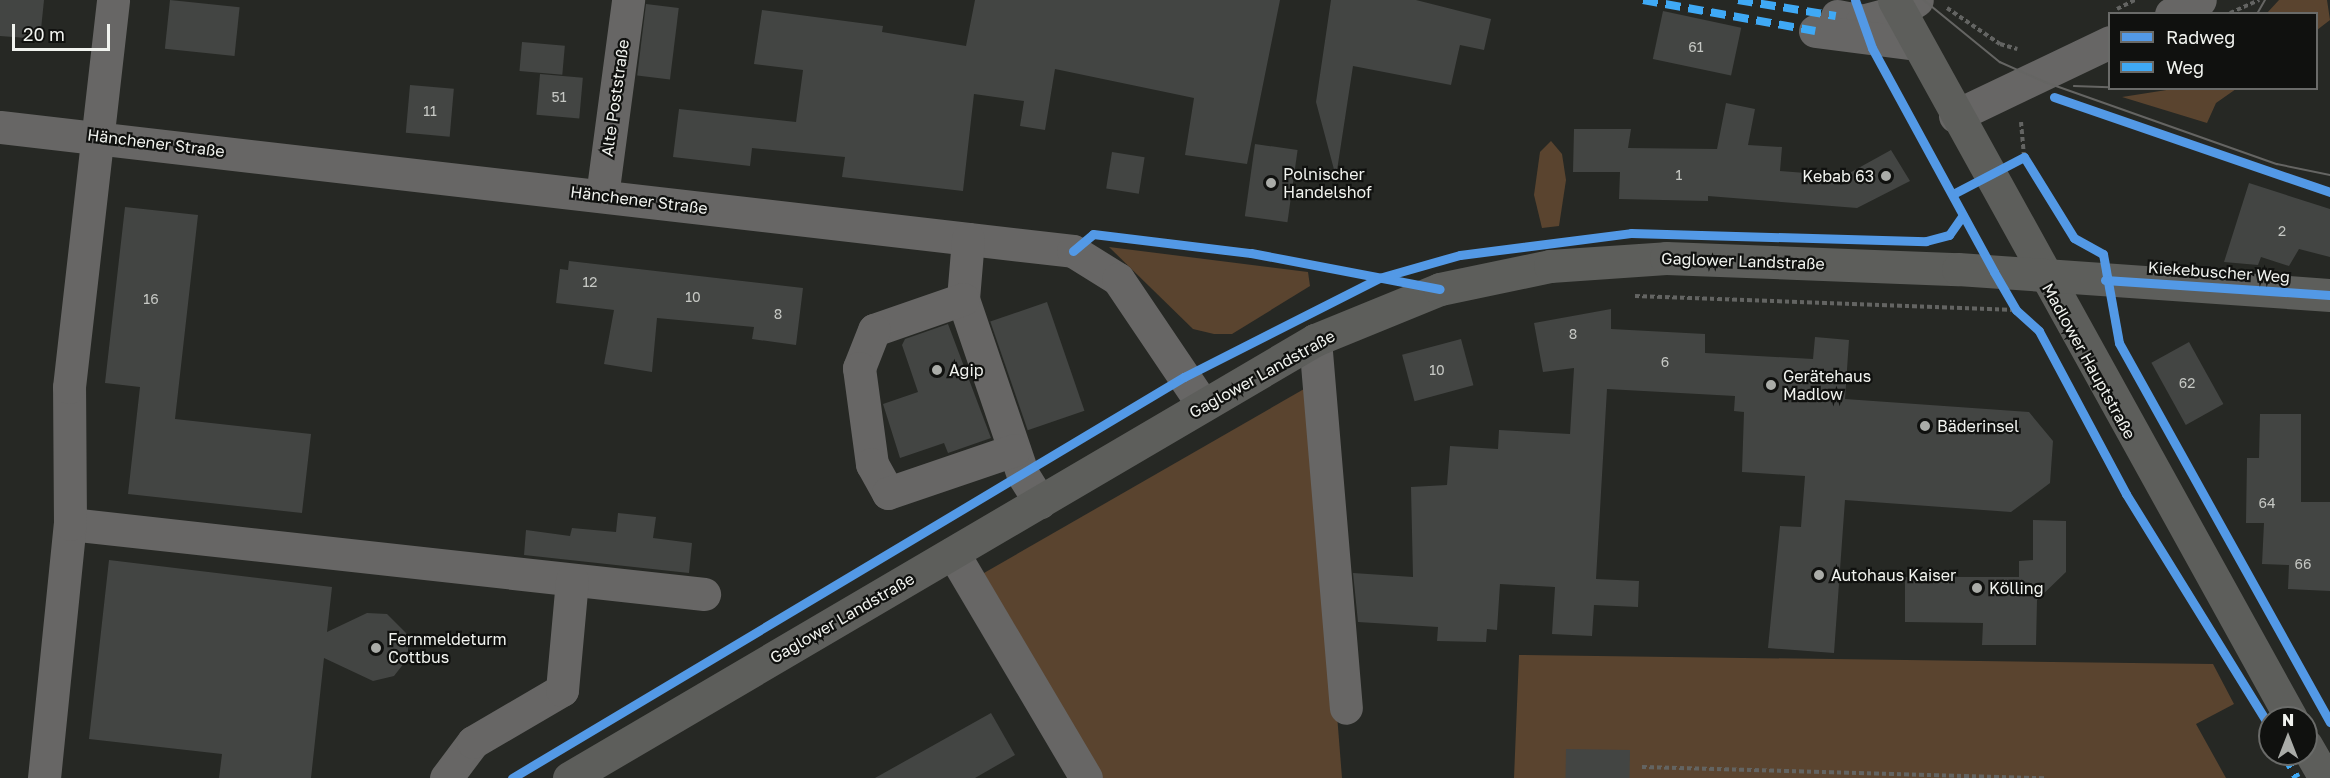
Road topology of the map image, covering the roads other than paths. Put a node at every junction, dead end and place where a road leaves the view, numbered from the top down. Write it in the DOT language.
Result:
graph roads {
  1 [pos="113,0"];
  2 [pos="628,0"];
  3 [pos="2200,0"];
  4 [pos="1903,4"];
  5 [pos="2175,12"];
  6 [pos="2108,28"];
  7 [pos="1916,44"];
  8 [pos="1955,116"];
  9 [pos="0,127"];
  10 [pos="94,135"];
  11 [pos="602,196"];
  12 [pos="968,239"];
  13 [pos="2041,275"];
  14 [pos="2330,295"];
  15 [pos="963,298"];
  16 [pos="1315,340"];
  17 [pos="1203,405"];
  18 [pos="1014,450"];
  19 [pos="1041,501"];
  20 [pos="70,524"];
  21 [pos="953,553"];
  22 [pos="572,580"];
  23 [pos="704,594"];
  24 [pos="2284,706"];
  25 [pos="1346,708"];
  26 [pos="44,778"];
  27 [pos="446,778"];
  28 [pos="569,778"];
  29 [pos="1086,778"];
  1 -- 10 [label="street"];
  2 -- 11 [label="street, Alte Poststraße"];
  3 -- 5 [label="street"];
  4 -- 7 [label="main road, Madlower Hauptstraße"];
  4 -- 7 [label="street"];
  6 -- 8 [label="street"];
  7 -- 8 [label="main road, Madlower Hauptstraße"];
  8 -- 13 [label="main road, Madlower Hauptstraße"];
  9 -- 10 [label="street, Hänchener Straße"];
  10 -- 11 [label="street, Hänchener Straße"];
  10 -- 20 [label="street"];
  11 -- 12 [label="street, Hänchener Straße"];
  12 -- 15 [label="street"];
  12 -- 17 [label="street, Hänchener Straße"];
  13 -- 14 [label="main road, Kiekebuscher Weg"];
  13 -- 16 [label="main road, Gaglower Landstraße"];
  13 -- 24 [label="main road, Madlower Hauptstraße"];
  15 -- 18 [label="street"];
  15 -- 18 [label="street"];
  16 -- 17 [label="main road, Gaglower Landstraße"];
  16 -- 25 [label="street"];
  17 -- 19 [label="main road, Gaglower Landstraße"];
  18 -- 19 [label="street"];
  19 -- 21 [label="main road, Gaglower Landstraße"];
  20 -- 22 [label="street"];
  20 -- 26 [label="street"];
  21 -- 28 [label="main road, Gaglower Landstraße"];
  21 -- 29 [label="street"];
  22 -- 23 [label="street"];
  22 -- 27 [label="street"];
}
